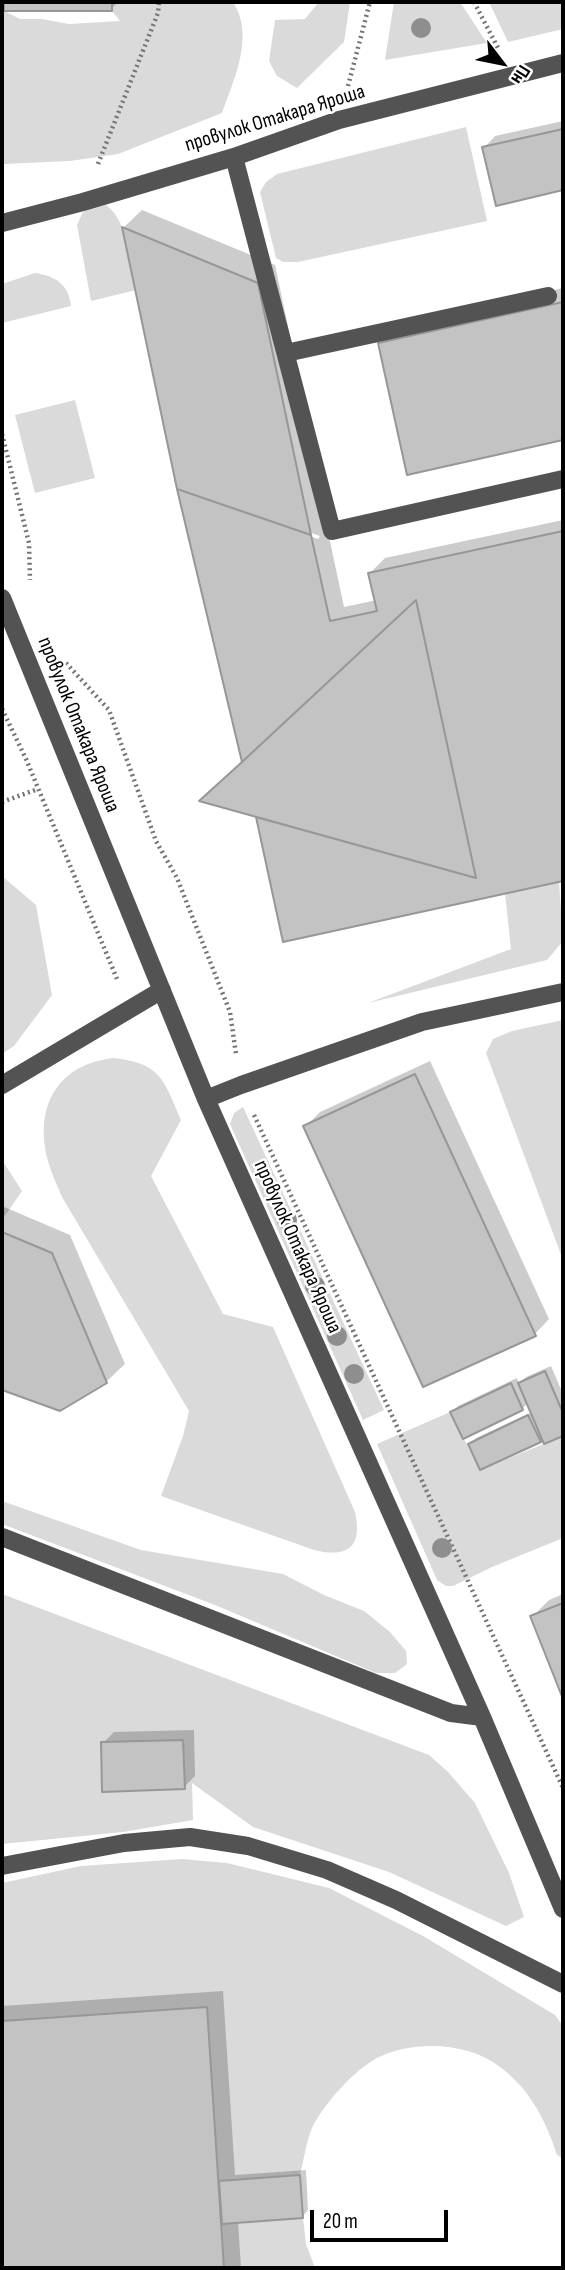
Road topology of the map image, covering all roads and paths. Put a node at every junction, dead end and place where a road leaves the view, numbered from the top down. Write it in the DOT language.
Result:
graph roads {
  1 [pos="159,2"];
  2 [pos="370,2"];
  3 [pos="474,2"];
  4 [pos="563,62"];
  5 [pos="512,77"];
  6 [pos="339,120"];
  7 [pos="234,157"];
  8 [pos="83,202"];
  9 [pos="2,223"];
  10 [pos="548,296"];
  11 [pos="286,353"];
  12 [pos="2,434"];
  13 [pos="563,479"];
  14 [pos="30,587"];
  15 [pos="2,598"];
  16 [pos="58,654"];
  17 [pos="2,709"];
  18 [pos="38,789"];
  19 [pos="2,802"];
  20 [pos="162,990"];
  21 [pos="563,992"];
  22 [pos="129,1009"];
  23 [pos="2,1084"];
  24 [pos="241,1085"];
  25 [pos="206,1099"];
  26 [pos="2,1536"];
  27 [pos="482,1717"];
  28 [pos="563,1788"];
  29 [pos="2,1866"];
  30 [pos="563,1909"];
  31 [pos="563,1984"];
  1 -- 8 [label="path"];
  2 -- 6 [label="path"];
  3 -- 5 [label="path"];
  4 -- 5 [label="street, провулок Отакара Яроша"];
  5 -- 6 [label="street, провулок Отакара Яроша"];
  6 -- 7 [label="street, провулок Отакара Яроша"];
  7 -- 8 [label="street, провулок Отакара Яроша"];
  7 -- 11 [label="street"];
  8 -- 9 [label="street, провулок Отакара Яроша"];
  10 -- 11 [label="street"];
  11 -- 13 [label="street"];
  12 -- 14 [label="path"];
  15 -- 20 [label="street, провулок Отакара Яроша"];
  16 -- 24 [label="path"];
  17 -- 18 [label="path"];
  18 -- 19 [label="path"];
  18 -- 22 [label="path"];
  20 -- 22 [label="street"];
  20 -- 25 [label="street, провулок Отакара Яроша"];
  21 -- 24 [label="street"];
  22 -- 23 [label="street"];
  24 -- 25 [label="street"];
  24 -- 28 [label="path"];
  25 -- 27 [label="street, провулок Отакара Яроша"];
  26 -- 27 [label="street"];
  27 -- 30 [label="street, провулок Отакара Яроша"];
  29 -- 31 [label="street"];
}
